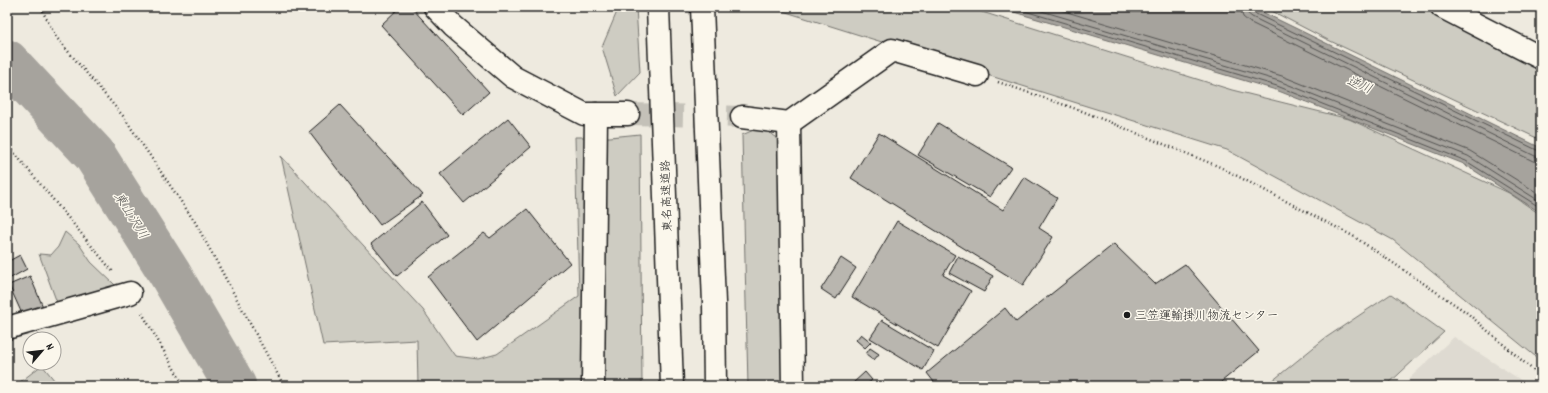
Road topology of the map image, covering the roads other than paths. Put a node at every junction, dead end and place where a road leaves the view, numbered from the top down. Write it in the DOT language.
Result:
graph roads {
  1 [pos="435,7"];
  2 [pos="658,7"];
  3 [pos="702,7"];
  4 [pos="1442,7"];
  5 [pos="1541,58"];
  6 [pos="977,75"];
  7 [pos="596,114"];
  8 [pos="628,114"];
  9 [pos="742,117"];
  10 [pos="789,123"];
  11 [pos="130,292"];
  12 [pos="7,328"];
  13 [pos="593,386"];
  14 [pos="672,386"];
  15 [pos="715,386"];
  16 [pos="793,386"];
  1 -- 7 [label="main road"];
  2 -- 14 [label="main road, 東名高速道路"];
  3 -- 15 [label="main road"];
  4 -- 5 [label="main road"];
  6 -- 10 [label="main road"];
  7 -- 8 [label="main road"];
  7 -- 13 [label="main road"];
  9 -- 10 [label="main road"];
  10 -- 16 [label="main road"];
  11 -- 12 [label="main road"];
}
